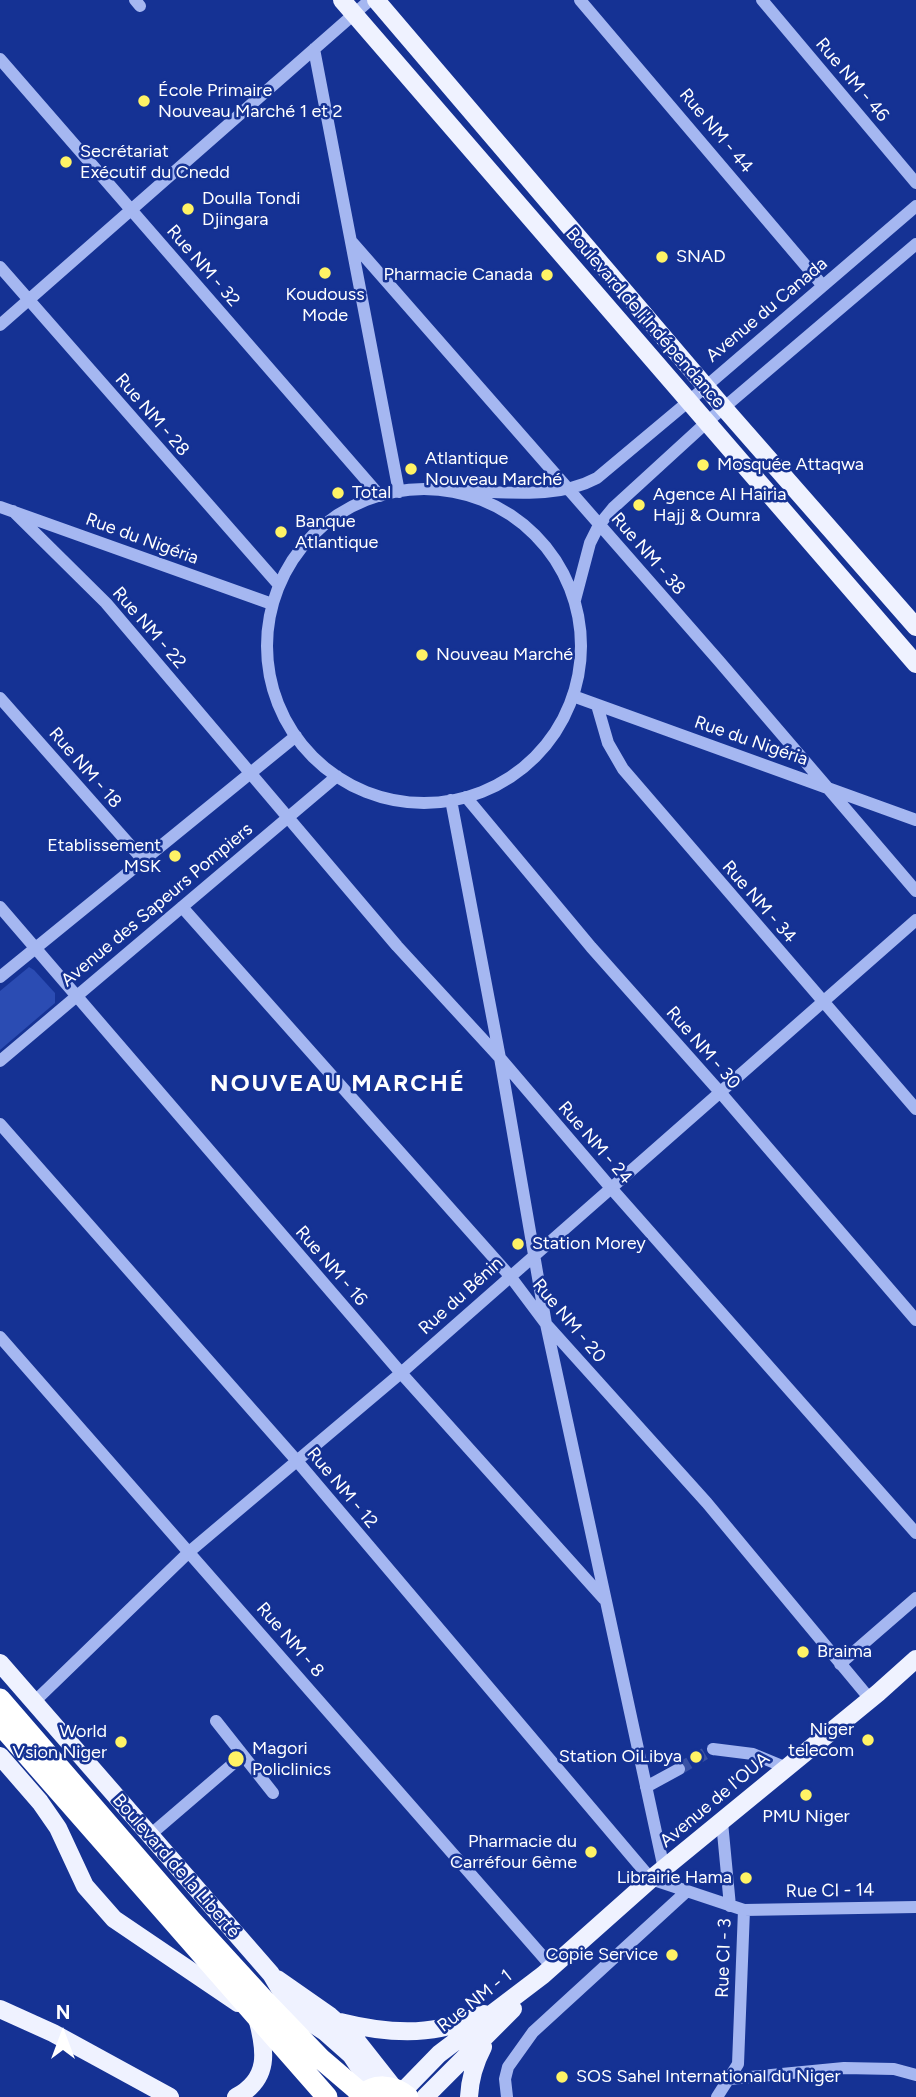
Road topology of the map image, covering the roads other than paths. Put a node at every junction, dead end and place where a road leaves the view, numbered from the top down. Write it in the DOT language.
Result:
graph roads {
  1 [pos="370,0"];
  2 [pos="376,0"];
  3 [pos="580,0"];
  4 [pos="762,0"];
  5 [pos="348,7"];
  6 [pos="314,49"];
  7 [pos="0,59"];
  8 [pos="916,183"];
  9 [pos="916,206"];
  10 [pos="131,210"];
  11 [pos="351,241"];
  12 [pos="916,244"];
  13 [pos="0,267"];
  14 [pos="824,286"];
  15 [pos="28,300"];
  16 [pos="0,325"];
  17 [pos="705,386"];
  18 [pos="690,401"];
  19 [pos="724,408"];
  20 [pos="707,422"];
  21 [pos="569,489"];
  22 [pos="446,491"];
  23 [pos="399,492"];
  24 [pos="380,496"];
  25 [pos="0,507"];
  26 [pos="13,511"];
  27 [pos="598,524"];
  28 [pos="279,585"];
  29 [pos="575,601"];
  30 [pos="272,604"];
  31 [pos="916,627"];
  32 [pos="916,664"];
  33 [pos="573,696"];
  34 [pos="0,698"];
  35 [pos="597,705"];
  36 [pos="296,736"];
  37 [pos="250,774"];
  38 [pos="337,776"];
  39 [pos="828,787"];
  40 [pos="466,797"];
  41 [pos="451,800"];
  42 [pos="288,817"];
  43 [pos="916,820"];
  44 [pos="144,861"];
  45 [pos="916,891"];
  46 [pos="0,907"];
  47 [pos="182,907"];
  48 [pos="916,920"];
  49 [pos="35,947"];
  50 [pos="0,977"];
  51 [pos="76,997"];
  52 [pos="822,1001"];
  53 [pos="500,1058"];
  54 [pos="0,1061"];
  55 [pos="719,1091"];
  56 [pos="916,1109"];
  57 [pos="0,1124"];
  58 [pos="611,1188"];
  59 [pos="534,1255"];
  60 [pos="510,1276"];
  61 [pos="916,1320"];
  62 [pos="546,1324"];
  63 [pos="0,1337"];
  64 [pos="401,1373"];
  65 [pos="297,1461"];
  66 [pos="916,1533"];
  67 [pos="189,1552"];
  68 [pos="916,1598"];
  69 [pos="607,1602"];
  70 [pos="916,1659"];
  71 [pos="0,1663"];
  72 [pos="840,1664"];
  73 [pos="0,1699"];
  74 [pos="870,1699"];
  75 [pos="34,1702"];
  76 [pos="216,1721"];
  77 [pos="0,1724"];
  78 [pos="713,1749"];
  79 [pos="0,1756"];
  80 [pos="242,1756"];
  81 [pos="787,1768"];
  82 [pos="679,1769"];
  83 [pos="646,1787"];
  84 [pos="273,1793"];
  85 [pos="722,1822"];
  86 [pos="150,1835"];
  87 [pos="658,1874"];
  88 [pos="687,1891"];
  89 [pos="730,1906"];
  90 [pos="916,1907"];
  91 [pos="744,1910"];
  92 [pos="547,1971"];
  93 [pos="271,1974"];
  94 [pos="0,2009"];
  95 [pos="497,2010"];
  96 [pos="256,2015"];
  97 [pos="336,2021"];
  98 [pos="495,2028"];
  99 [pos="321,2059"];
  100 [pos="916,2075"];
  101 [pos="730,2079"];
  102 [pos="383,2093"];
  103 [pos="170,2097"];
  104 [pos="236,2097"];
  105 [pos="327,2097"];
  106 [pos="425,2097"];
  107 [pos="469,2097"];
  108 [pos="507,2097"];
  109 [pos="717,2097"];
  1 -- 5 [label="street"];
  2 -- 17 [label="main road, Boulevard de l'Indépendance"];
  3 -- 14 [label="street, Rue NM - 44"];
  4 -- 8 [label="street, Rue NM - 46"];
  5 -- 6 [label="street"];
  5 -- 18 [label="main road, Boulevard de l'Indépendance"];
  6 -- 10 [label="street"];
  6 -- 11 [label="street"];
  7 -- 10 [label="street, Rue NM - 32"];
  9 -- 14 [label="street, Avenue du Canada"];
  10 -- 15 [label="street"];
  10 -- 24 [label="street, Rue NM - 32"];
  11 -- 21 [label="street, Rue NM - 38"];
  11 -- 23 [label="street"];
  12 -- 19 [label="street"];
  13 -- 15 [label="street, Rue NM - 28"];
  14 -- 17 [label="street, Avenue du Canada"];
  15 -- 16 [label="street"];
  15 -- 28 [label="street, Rue NM - 28"];
  17 -- 18 [label="street, Avenue du Canada"];
  17 -- 19 [label="main road, Boulevard de l'Indépendance"];
  18 -- 20 [label="main road, Boulevard de l'Indépendance"];
  18 -- 21 [label="street, Avenue du Canada"];
  19 -- 20 [label="street"];
  19 -- 31 [label="main road, Boulevard de l'Indépendance"];
  20 -- 27 [label="street"];
  20 -- 32 [label="main road, Boulevard de l'Indépendance"];
  21 -- 22 [label="street, Avenue du Canada"];
  21 -- 27 [label="street, Rue NM - 38"];
  22 -- 23 [label="street, Avenue du Canada"];
  22 -- 29 [label="street"];
  23 -- 24 [label="street, Avenue du Canada"];
  24 -- 28 [label="street, Avenue du Canada"];
  25 -- 26 [label="street, Rue du Nigéria"];
  26 -- 30 [label="street, Rue du Nigéria"];
  26 -- 37 [label="street, Rue NM - 22"];
  27 -- 29 [label="street"];
  27 -- 39 [label="street, Rue NM - 38"];
  28 -- 30 [label="street, Avenue du Canada"];
  29 -- 33 [label="street, Avenue du Canada"];
  30 -- 36 [label="street, Avenue du Canada"];
  33 -- 35 [label="street, Rue du Nigéria"];
  33 -- 40 [label="street, Avenue du Canada"];
  34 -- 44 [label="street, Rue NM - 18"];
  35 -- 39 [label="street, Rue du Nigéria"];
  35 -- 52 [label="street, Rue NM - 34"];
  36 -- 37 [label="street"];
  36 -- 38 [label="street, Avenue du Canada"];
  37 -- 42 [label="street, Rue NM - 24"];
  37 -- 44 [label="street"];
  38 -- 41 [label="street, Avenue du Canada"];
  38 -- 42 [label="street, Avenue des Sapeurs Pompiers"];
  39 -- 43 [label="street, Rue du Nigéria"];
  39 -- 45 [label="street, Rue NM - 38"];
  40 -- 41 [label="street, Avenue du Canada"];
  40 -- 55 [label="street, Rue NM - 30"];
  41 -- 53 [label="street"];
  42 -- 47 [label="street, Avenue des Sapeurs Pompiers"];
  42 -- 53 [label="street, Rue NM - 24"];
  44 -- 49 [label="street"];
  46 -- 49 [label="street, Rue NM - 16"];
  47 -- 51 [label="street, Avenue des Sapeurs Pompiers"];
  47 -- 60 [label="street, Rue NM - 20"];
  48 -- 52 [label="street, Rue du Bénin"];
  49 -- 50 [label="street"];
  49 -- 51 [label="street, Rue NM - 16"];
  51 -- 54 [label="street, Avenue des Sapeurs Pompiers"];
  51 -- 64 [label="street, Rue NM - 16"];
  52 -- 55 [label="street, Rue du Bénin"];
  52 -- 56 [label="street, Rue NM - 34"];
  53 -- 58 [label="street, Rue NM - 24"];
  53 -- 59 [label="street"];
  55 -- 58 [label="street, Rue du Bénin"];
  55 -- 61 [label="street, Rue NM - 30"];
  57 -- 65 [label="street, Rue NM - 12"];
  58 -- 59 [label="street, Rue du Bénin"];
  58 -- 66 [label="street, Rue NM - 24"];
  59 -- 60 [label="street, Rue du Bénin"];
  59 -- 62 [label="street"];
  60 -- 62 [label="street, Rue NM - 20"];
  60 -- 64 [label="street, Rue du Bénin"];
  62 -- 69 [label="street"];
  62 -- 72 [label="street, Rue NM - 20"];
  63 -- 67 [label="street, Rue NM - 8"];
  64 -- 65 [label="street, Rue du Bénin"];
  64 -- 69 [label="street, Rue NM - 16"];
  65 -- 67 [label="street, Rue du Bénin"];
  65 -- 87 [label="street, Rue NM - 12"];
  67 -- 75 [label="street, Rue du Bénin"];
  67 -- 92 [label="street, Rue NM - 8"];
  68 -- 72 [label="street"];
  69 -- 83 [label="street"];
  70 -- 74 [label="main road, Avenue de l'OUA"];
  71 -- 75 [label="main road, Boulevard de la Liberté"];
  72 -- 74 [label="street, Rue NM - 20"];
  73 -- 99 [label="highway, Boulevard de la Liberté"];
  74 -- 81 [label="main road, Avenue de l'OUA"];
  75 -- 86 [label="main road, Boulevard de la Liberté"];
  76 -- 80 [label="street"];
  77 -- 96 [label="highway, Boulevard de la Liberté"];
  78 -- 81 [label="street"];
  79 -- 96 [label="main road, Boulevard de la Liberté"];
  80 -- 84 [label="street"];
  80 -- 86 [label="street"];
  81 -- 85 [label="main road, Avenue de l'OUA"];
  82 -- 83 [label="street"];
  83 -- 87 [label="street"];
  85 -- 87 [label="main road, Avenue de l'OUA"];
  85 -- 89 [label="street"];
  86 -- 93 [label="main road, Boulevard de la Liberté"];
  87 -- 88 [label="street, Rue CI - 3"];
  87 -- 92 [label="main road, Avenue de l'OUA"];
  88 -- 89 [label="street, Rue CI - 3"];
  88 -- 108 [label="street"];
  89 -- 91 [label="street, Rue CI - 3"];
  90 -- 91 [label="street, Rue CI - 14"];
  91 -- 101 [label="street, Rue CI - 3"];
  92 -- 95 [label="main road, Rue NM - 1"];
  92 -- 98 [label="main road, Rue NM - 1"];
  93 -- 97 [label="main road, Boulevard de la Liberté"];
  93 -- 102 [label="main road, Boulevard de la Liberté"];
  94 -- 103 [label="main road"];
  95 -- 97 [label="main road"];
  95 -- 102 [label="main road, Rue NM - 1"];
  96 -- 99 [label="main road, Boulevard de la Liberté"];
  96 -- 104 [label="main road"];
  96 -- 105 [label="highway, Boulevard de la Liberté"];
  97 -- 102 [label="main road, Boulevard de la Liberté"];
  98 -- 106 [label="main road, Rue NM - 1"];
  98 -- 107 [label="main road"];
  99 -- 102 [label="highway, Boulevard de la Liberté"];
  100 -- 101 [label="street"];
  101 -- 109 [label="street, Rue CI - 3"];
}
